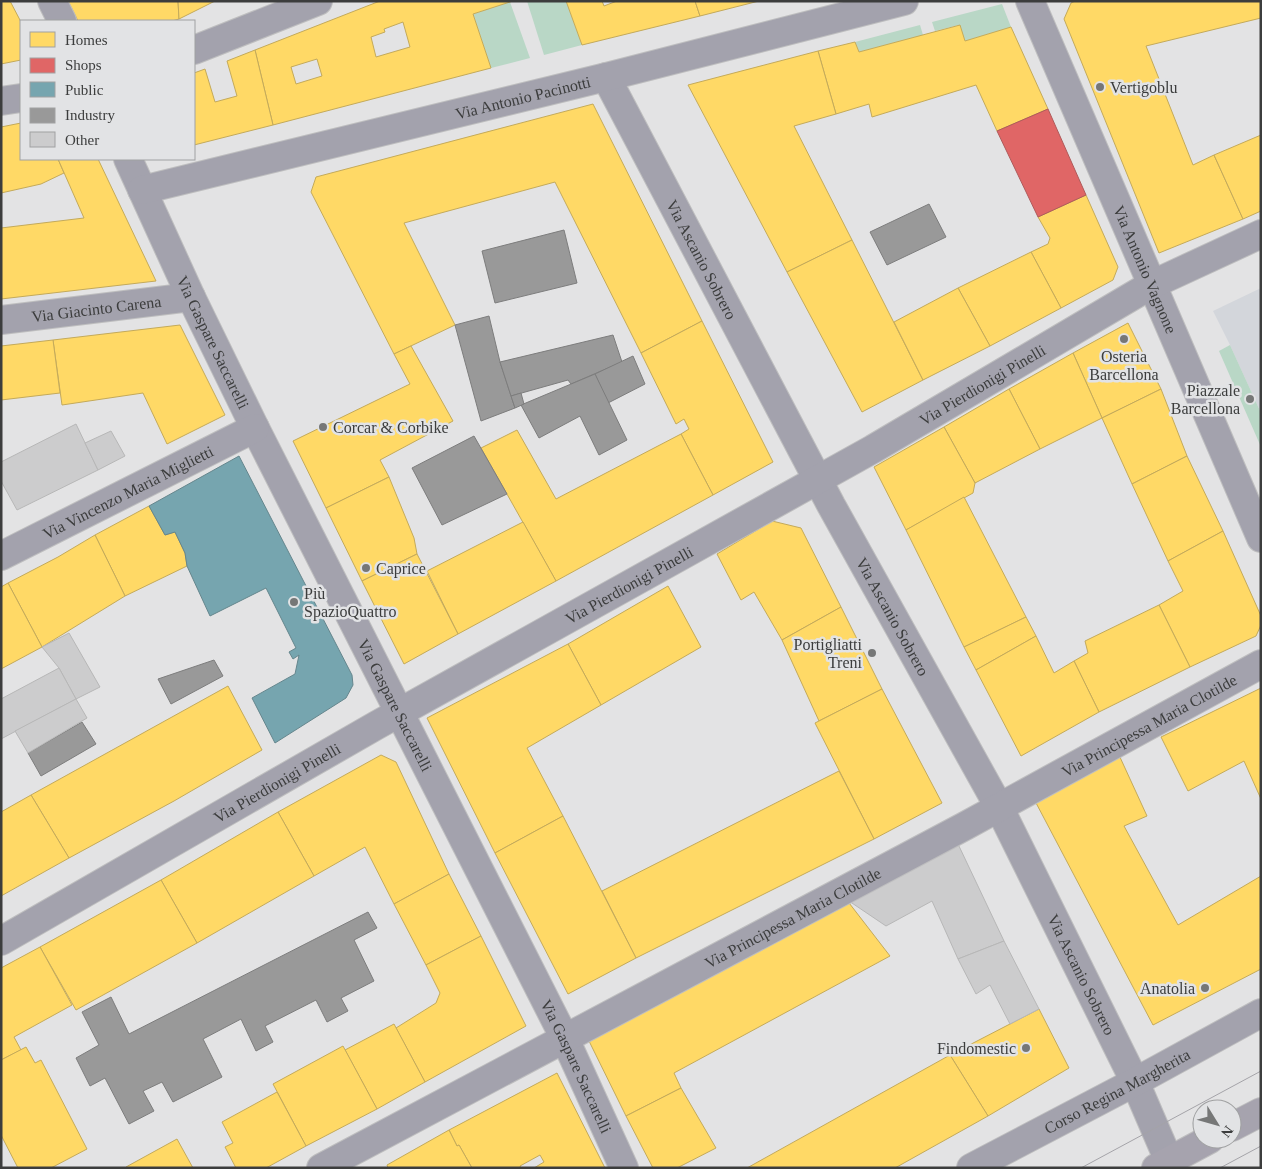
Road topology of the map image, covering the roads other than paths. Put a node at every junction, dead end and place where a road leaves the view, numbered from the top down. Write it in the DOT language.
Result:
graph roads {
  1 [pos="52,1"];
  2 [pos="318,1"];
  3 [pos="904,1"];
  4 [pos="1030,1"];
  5 [pos="62,20"];
  6 [pos="195,50"];
  7 [pos="606,77"];
  8 [pos="20,98"];
  9 [pos="1,101"];
  10 [pos="128,160"];
  11 [pos="142,190"];
  12 [pos="1261,234"];
  13 [pos="1151,285"];
  14 [pos="191,297"];
  15 [pos="1,320"];
  16 [pos="255,428"];
  17 [pos="817,478"];
  18 [pos="1261,538"];
  19 [pos="1,556"];
  20 [pos="1261,664"];
  21 [pos="399,713"];
  22 [pos="999,807"];
  23 [pos="1,941"];
  24 [pos="1261,1013"];
  25 [pos="565,1039"];
  26 [pos="1135,1082"];
  27 [pos="1261,1112"];
  28 [pos="1242,1122"];
  29 [pos="1193,1149"];
  30 [pos="1166,1165"];
  31 [pos="321,1168"];
  32 [pos="624,1168"];
  33 [pos="971,1168"];
  1 -- 5 [label="street"];
  2 -- 6 [label="street"];
  3 -- 7 [label="street, Via Antonio Pacinotti"];
  4 -- 13 [label="street, Via Antonio Vagnone"];
  7 -- 11 [label="street, Via Antonio Pacinotti"];
  7 -- 17 [label="street, Via Ascanio Sobrero"];
  8 -- 9 [label="street"];
  10 -- 11 [label="street, Via Gaspare Saccarelli"];
  11 -- 14 [label="street, Via Gaspare Saccarelli"];
  12 -- 13 [label="street, Via Pierdionigi Pinelli"];
  13 -- 17 [label="street, Via Pierdionigi Pinelli"];
  13 -- 18 [label="street, Via Antonio Vagnone"];
  14 -- 15 [label="street, Via Giacinto Carena"];
  14 -- 16 [label="street, Via Gaspare Saccarelli"];
  16 -- 19 [label="street, Via Vincenzo Maria Miglietti"];
  16 -- 21 [label="street, Via Gaspare Saccarelli"];
  17 -- 21 [label="street, Via Pierdionigi Pinelli"];
  17 -- 22 [label="street, Via Ascanio Sobrero"];
  20 -- 22 [label="street, Via Principessa Maria Clotilde"];
  21 -- 23 [label="street, Via Pierdionigi Pinelli"];
  21 -- 25 [label="street, Via Gaspare Saccarelli"];
  22 -- 25 [label="street, Via Principessa Maria Clotilde"];
  22 -- 26 [label="street, Via Ascanio Sobrero"];
  24 -- 26 [label="street, Corso Regina Margherita"];
  25 -- 31 [label="street, Via Principessa Maria Clotilde"];
  25 -- 32 [label="street, Via Gaspare Saccarelli"];
  26 -- 30 [label="street, Via Ascanio Sobrero"];
  26 -- 33 [label="street, Corso Regina Margherita"];
  27 -- 28 [label="main road"];
  29 -- 30 [label="main road"];
}
